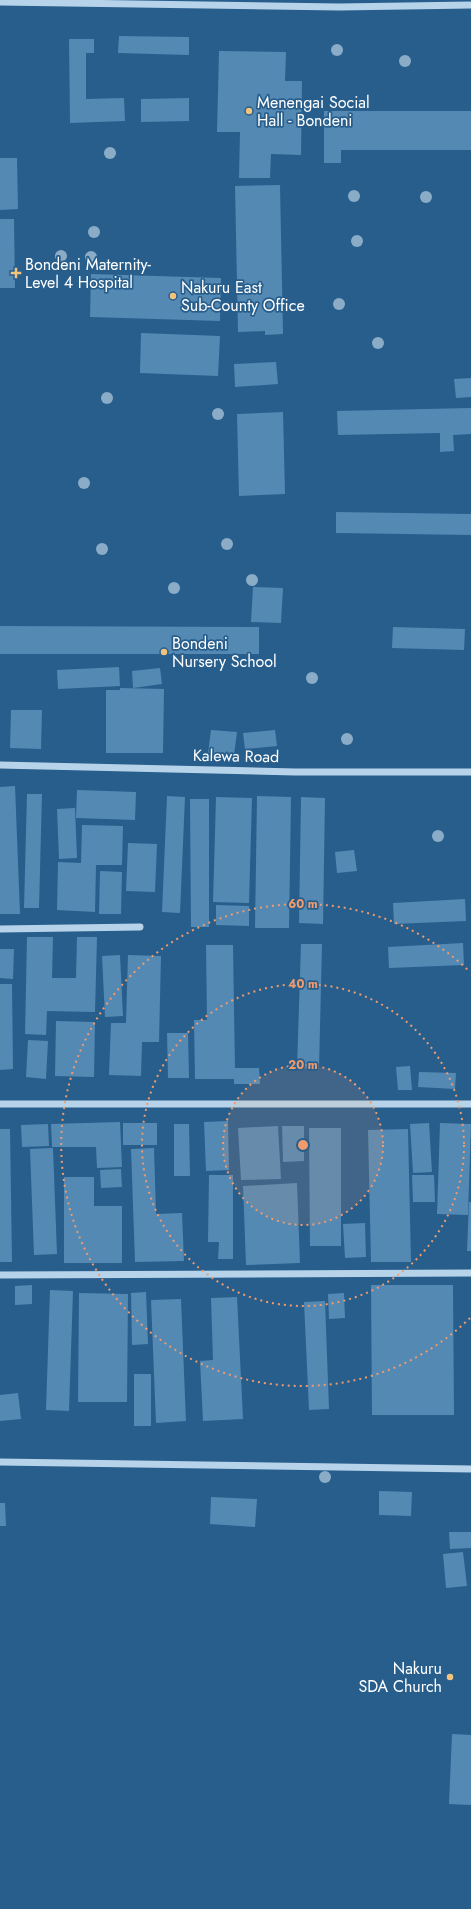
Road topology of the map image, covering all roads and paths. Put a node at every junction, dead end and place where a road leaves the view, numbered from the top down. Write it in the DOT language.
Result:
graph roads {
  1 [pos="0,2"];
  2 [pos="471,5"];
  3 [pos="0,766"];
  4 [pos="471,772"];
  5 [pos="140,926"];
  6 [pos="0,928"];
  7 [pos="0,1104"];
  8 [pos="471,1104"];
  9 [pos="471,1273"];
  10 [pos="0,1275"];
  11 [pos="0,1462"];
  12 [pos="471,1469"];
  1 -- 2 [label="street"];
  3 -- 4 [label="street, Kalewa Road"];
  5 -- 6 [label="street"];
  7 -- 8 [label="street"];
  9 -- 10 [label="street"];
  11 -- 12 [label="street"];
}
